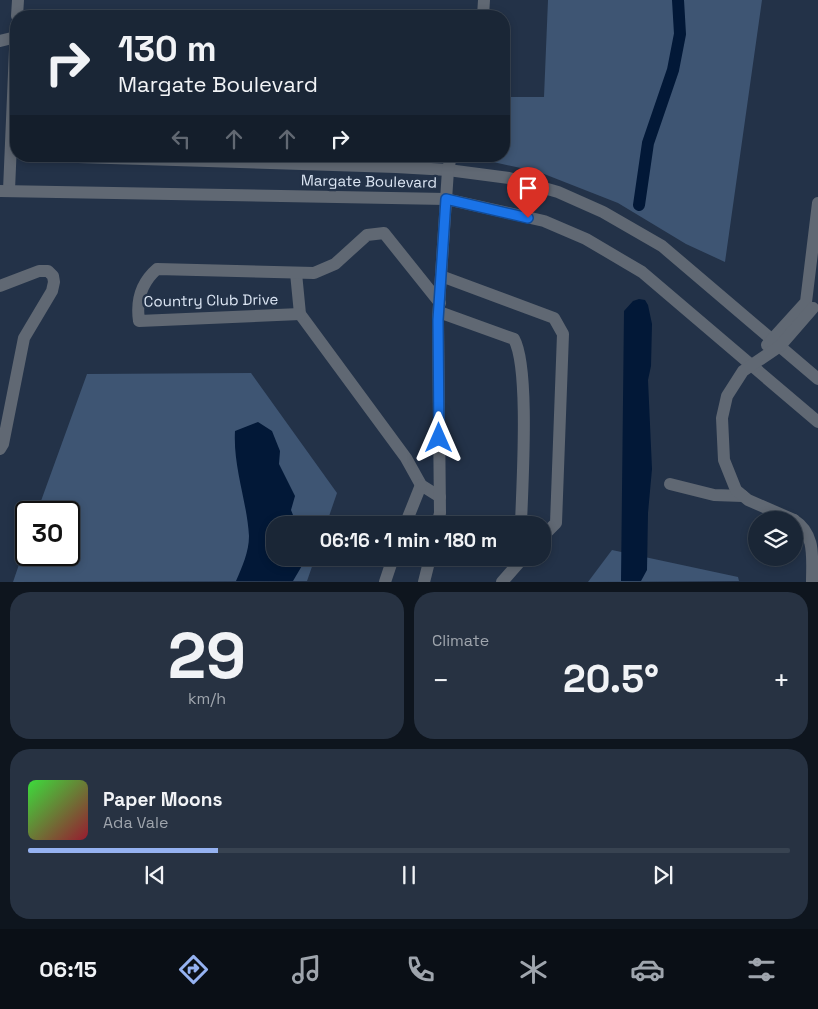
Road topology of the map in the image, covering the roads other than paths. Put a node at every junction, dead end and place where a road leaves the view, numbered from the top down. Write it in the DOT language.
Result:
graph roads {
  1 [pos="10,138"];
  2 [pos="9,156"];
  3 [pos="218,162"];
  4 [pos="450,162"];
  5 [pos="448,170"];
  6 [pos="4,191"];
  7 [pos="446,199"];
  8 [pos="818,203"];
  9 [pos="296,272"];
  10 [pos="441,276"];
  11 [pos="0,286"];
  12 [pos="812,306"];
  13 [pos="439,307"];
  14 [pos="300,314"];
  15 [pos="775,342"];
  16 [pos="752,364"];
  17 [pos="818,379"];
  18 [pos="818,422"];
  19 [pos="0,449"];
  20 [pos="670,484"];
  21 [pos="420,485"];
  22 [pos="743,496"];
  23 [pos="440,497"];
  24 [pos="775,511"];
  25 [pos="408,516"];
  26 [pos="438,516"];
  27 [pos="522,516"];
  28 [pos="803,527"];
  29 [pos="551,528"];
  30 [pos="815,560"];
  31 [pos="390,566"];
  32 [pos="428,566"];
  33 [pos="515,566"];
  34 [pos="385,582"];
  35 [pos="424,582"];
  36 [pos="502,582"];
  37 [pos="812,582"];
  1 -- 2 [label="street"];
  2 -- 6 [label="street"];
  3 -- 5 [label="street, Margate Boulevard"];
  4 -- 5 [label="street"];
  5 -- 7 [label="street"];
  5 -- 15 [label="street, Margate Boulevard"];
  6 -- 7 [label="street, Margate Boulevard"];
  7 -- 10 [label="street"];
  7 -- 16 [label="street, Margate Boulevard"];
  8 -- 12 [label="street"];
  9 -- 13 [label="street, Country Club Drive"];
  9 -- 14 [label="street, Country Club Drive"];
  9 -- 14 [label="street, Country Club Drive"];
  10 -- 13 [label="street"];
  10 -- 29 [label="street"];
  11 -- 19 [label="street"];
  12 -- 15 [label="street"];
  13 -- 23 [label="street"];
  13 -- 27 [label="street"];
  14 -- 21 [label="street, Country Club Drive"];
  15 -- 16 [label="street"];
  15 -- 17 [label="street, Margate Boulevard"];
  16 -- 18 [label="street, Margate Boulevard"];
  16 -- 22 [label="street"];
  20 -- 22 [label="street"];
  21 -- 23 [label="street"];
  21 -- 25 [label="street"];
  22 -- 24 [label="street"];
  23 -- 26 [label="street"];
  28 -- 30 [label="street"];
  30 -- 37 [label="street"];
  31 -- 34 [label="street"];
  32 -- 35 [label="street"];
  33 -- 36 [label="street"];
}
